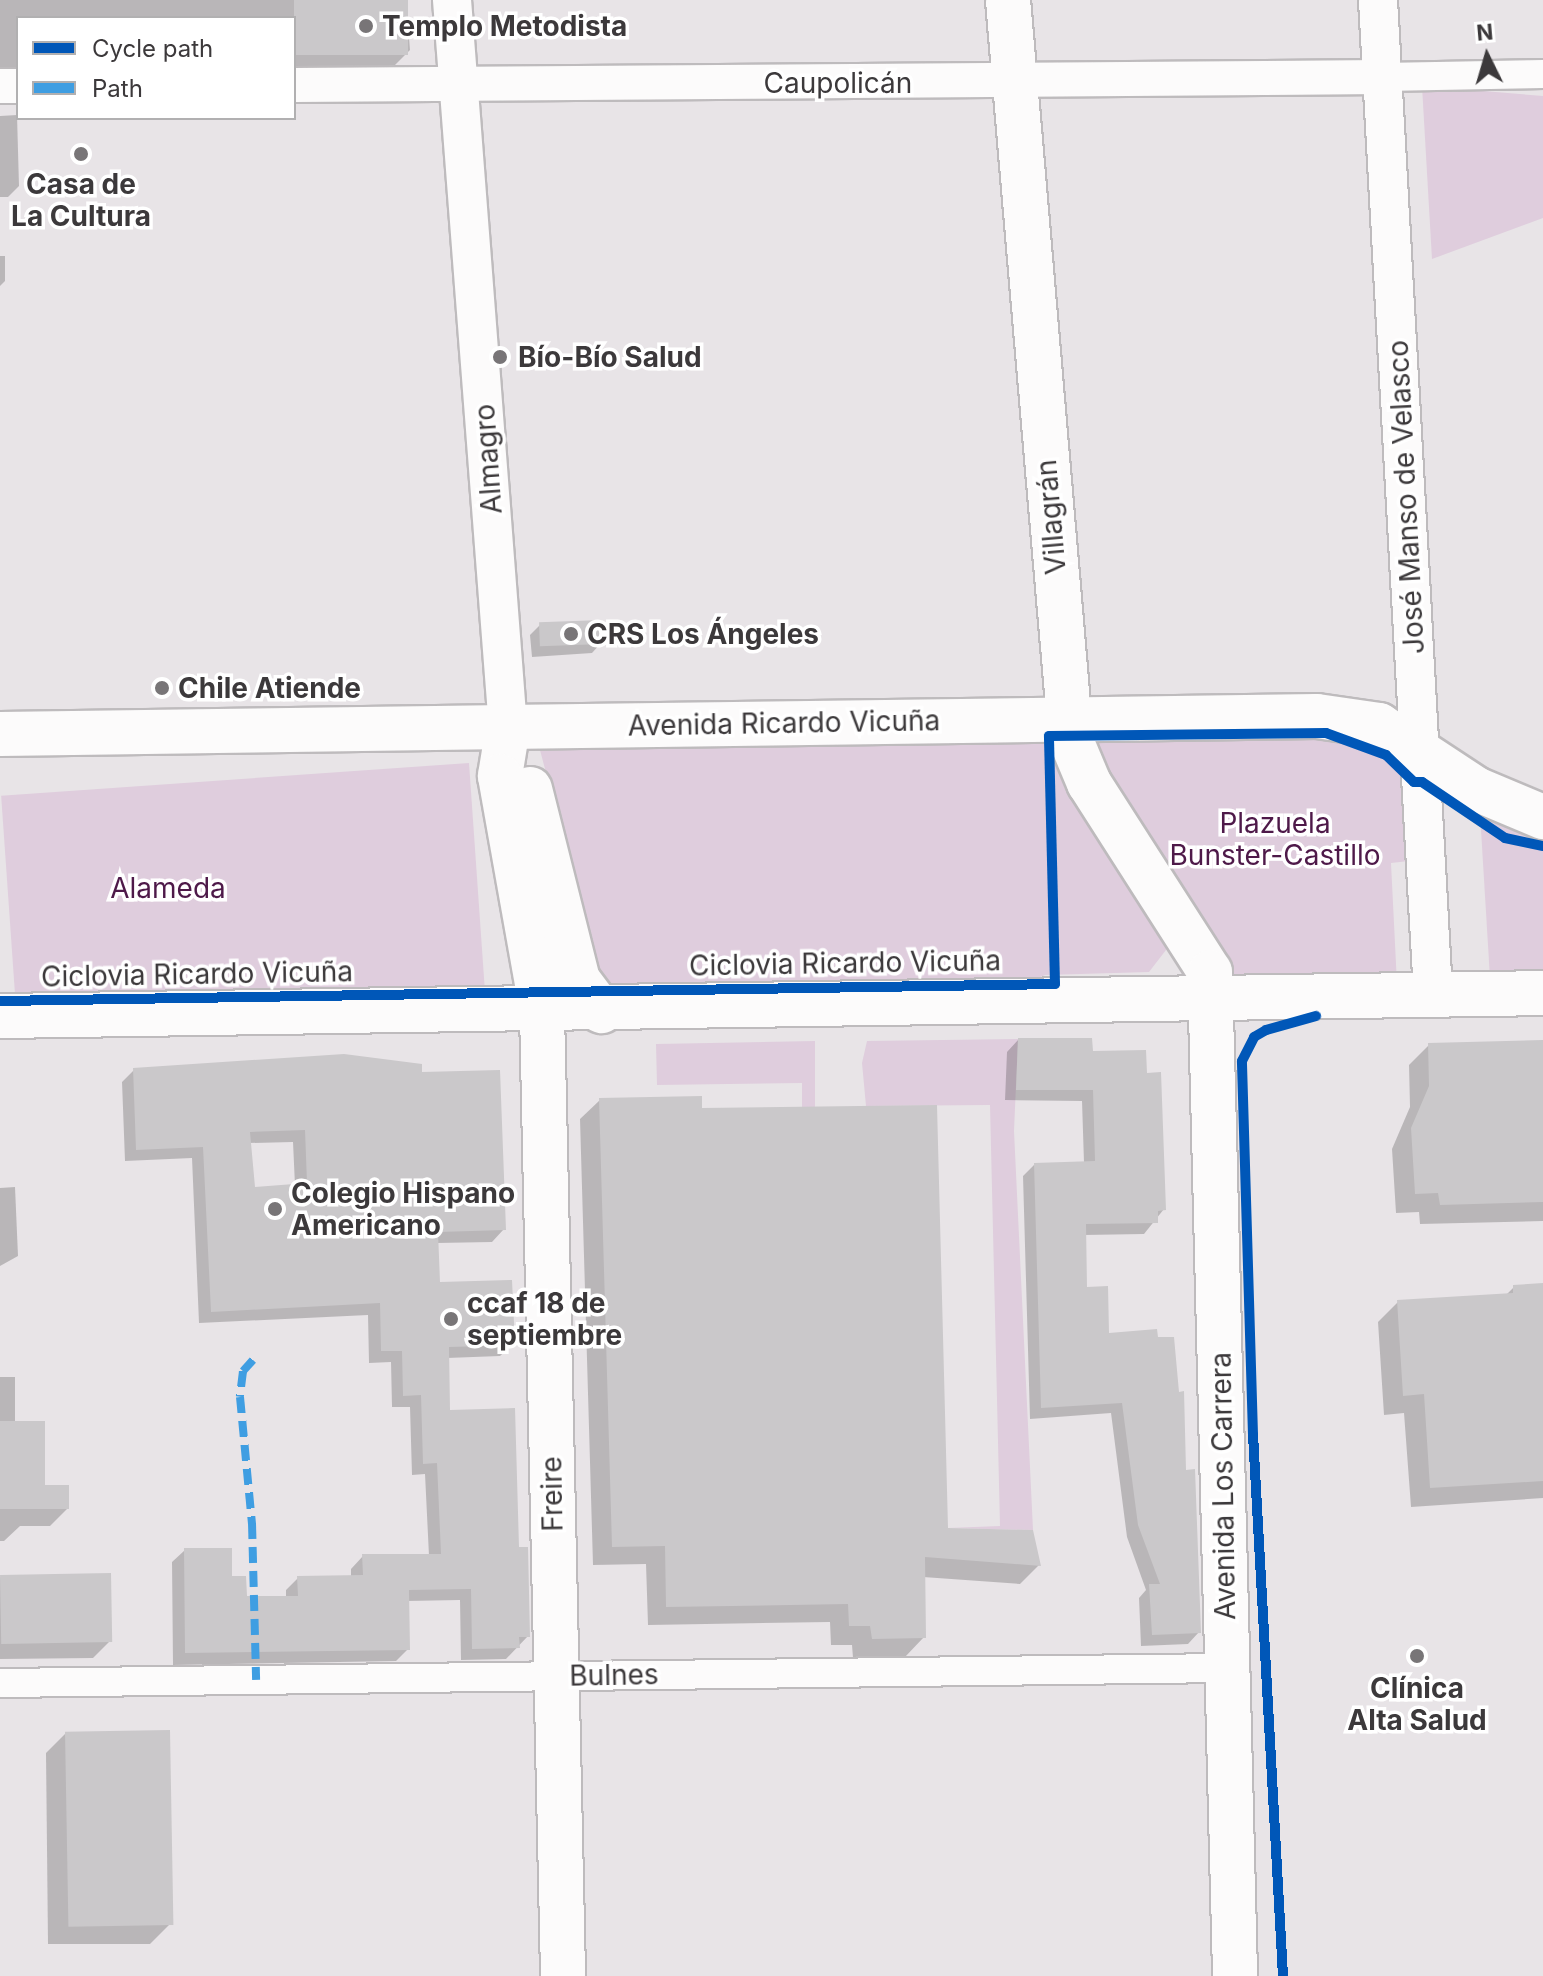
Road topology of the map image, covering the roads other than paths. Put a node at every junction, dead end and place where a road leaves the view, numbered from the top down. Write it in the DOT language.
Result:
graph roads {
  1 [pos="452,0"];
  2 [pos="1008,0"];
  3 [pos="1378,0"];
  4 [pos="1543,74"];
  5 [pos="1383,77"];
  6 [pos="1015,82"];
  7 [pos="459,84"];
  8 [pos="296,85"];
  9 [pos="1067,719"];
  10 [pos="508,727"];
  11 [pos="0,734"];
  12 [pos="1420,751"];
  13 [pos="1543,817"];
  14 [pos="1168,908"];
  15 [pos="1543,993"];
  16 [pos="1433,994"];
  17 [pos="1212,996"];
  18 [pos="1083,998"];
  19 [pos="542,1011"];
  20 [pos="601,1011"];
  21 [pos="0,1016"];
  22 [pos="1228,1668"];
  23 [pos="556,1676"];
  24 [pos="0,1683"];
  25 [pos="563,1976"];
  26 [pos="1235,1976"];
  1 -- 7 [label="main road, Almagro"];
  2 -- 6 [label="main road, Villagrán"];
  3 -- 5 [label="main road, José Manso de Velasco"];
  4 -- 5 [label="street"];
  5 -- 6 [label="street, Caupolicán"];
  5 -- 12 [label="main road, José Manso de Velasco"];
  6 -- 7 [label="street, Caupolicán"];
  6 -- 9 [label="main road, Villagrán"];
  7 -- 8 [label="street, Caupolicán"];
  7 -- 10 [label="main road, Almagro"];
  9 -- 10 [label="main road, Avenida Ricardo Vicuña"];
  9 -- 12 [label="main road, Avenida Ricardo Vicuña"];
  9 -- 14 [label="main road, Villagrán"];
  10 -- 11 [label="main road, Avenida Ricardo Vicuña"];
  10 -- 19 [label="main road, Almagro"];
  10 -- 20 [label="main road, Almagro"];
  12 -- 13 [label="main road, Avenida Ricardo Vicuña"];
  12 -- 16 [label="main road, José Manso de Velasco"];
  14 -- 17 [label="main road, Villagrán"];
  14 -- 18 [label="main road"];
  15 -- 16 [label="main road"];
  16 -- 17 [label="main road"];
  17 -- 18 [label="main road"];
  17 -- 22 [label="main road, Avenida Los Carrera"];
  18 -- 20 [label="main road"];
  19 -- 20 [label="main road"];
  19 -- 21 [label="main road"];
  19 -- 23 [label="main road, Freire"];
  22 -- 23 [label="street, Bulnes"];
  22 -- 26 [label="main road, Avenida Los Carrera"];
  23 -- 24 [label="street, Bulnes"];
  23 -- 25 [label="main road, Freire"];
}
